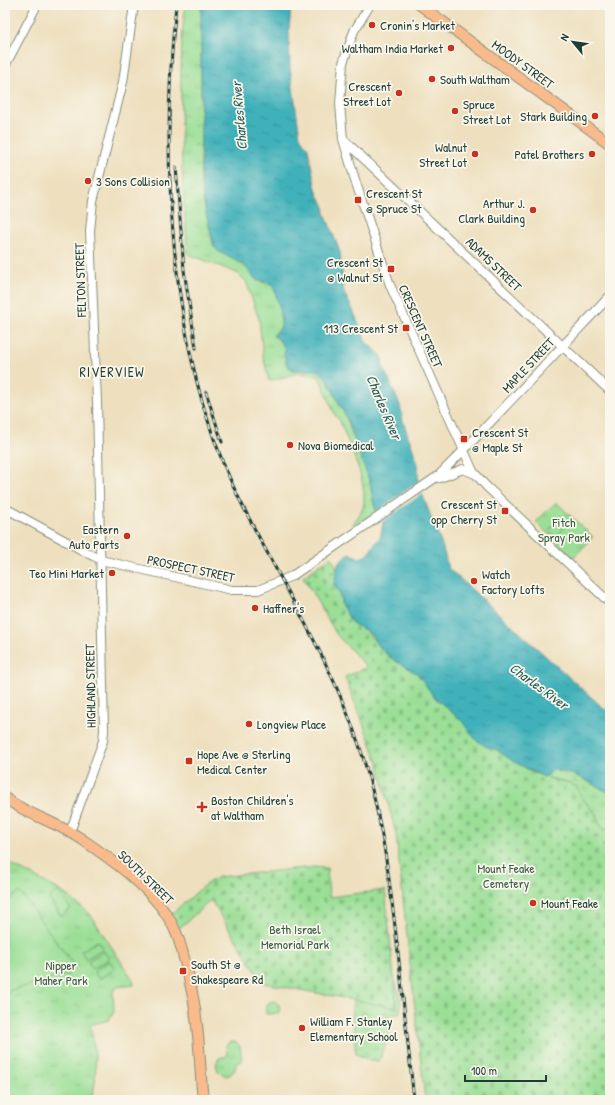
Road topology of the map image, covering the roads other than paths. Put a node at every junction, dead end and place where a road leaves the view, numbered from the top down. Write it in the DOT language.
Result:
graph roads {
  1 [pos="37,5"];
  2 [pos="134,5"];
  3 [pos="370,5"];
  4 [pos="420,5"];
  5 [pos="5,66"];
  6 [pos="343,139"];
  7 [pos="610,144"];
  8 [pos="610,296"];
  9 [pos="563,346"];
  10 [pos="610,391"];
  11 [pos="463,452"];
  12 [pos="475,474"];
  13 [pos="428,483"];
  14 [pos="5,508"];
  15 [pos="99,559"];
  16 [pos="610,603"];
  17 [pos="5,798"];
  18 [pos="70,832"];
  19 [pos="203,1100"];
  1 -- 5 [label="street"];
  2 -- 15 [label="street, FELTON STREET"];
  3 -- 6 [label="street, CRESCENT STREET"];
  4 -- 7 [label="main road, MOODY STREET"];
  6 -- 9 [label="street, ADAMS STREET"];
  6 -- 11 [label="street, CRESCENT STREET"];
  8 -- 9 [label="street, MAPLE STREET"];
  9 -- 10 [label="street, ADAMS STREET"];
  9 -- 11 [label="street, MAPLE STREET"];
  11 -- 12 [label="street, CRESCENT STREET"];
  11 -- 13 [label="street, PROSPECT STREET"];
  12 -- 13 [label="street"];
  12 -- 16 [label="street, CRESCENT STREET"];
  13 -- 15 [label="street, PROSPECT STREET"];
  14 -- 15 [label="street, PROSPECT STREET"];
  15 -- 18 [label="street, HIGHLAND STREET"];
  17 -- 18 [label="main road, SOUTH STREET"];
  18 -- 19 [label="main road, SOUTH STREET"];
}
